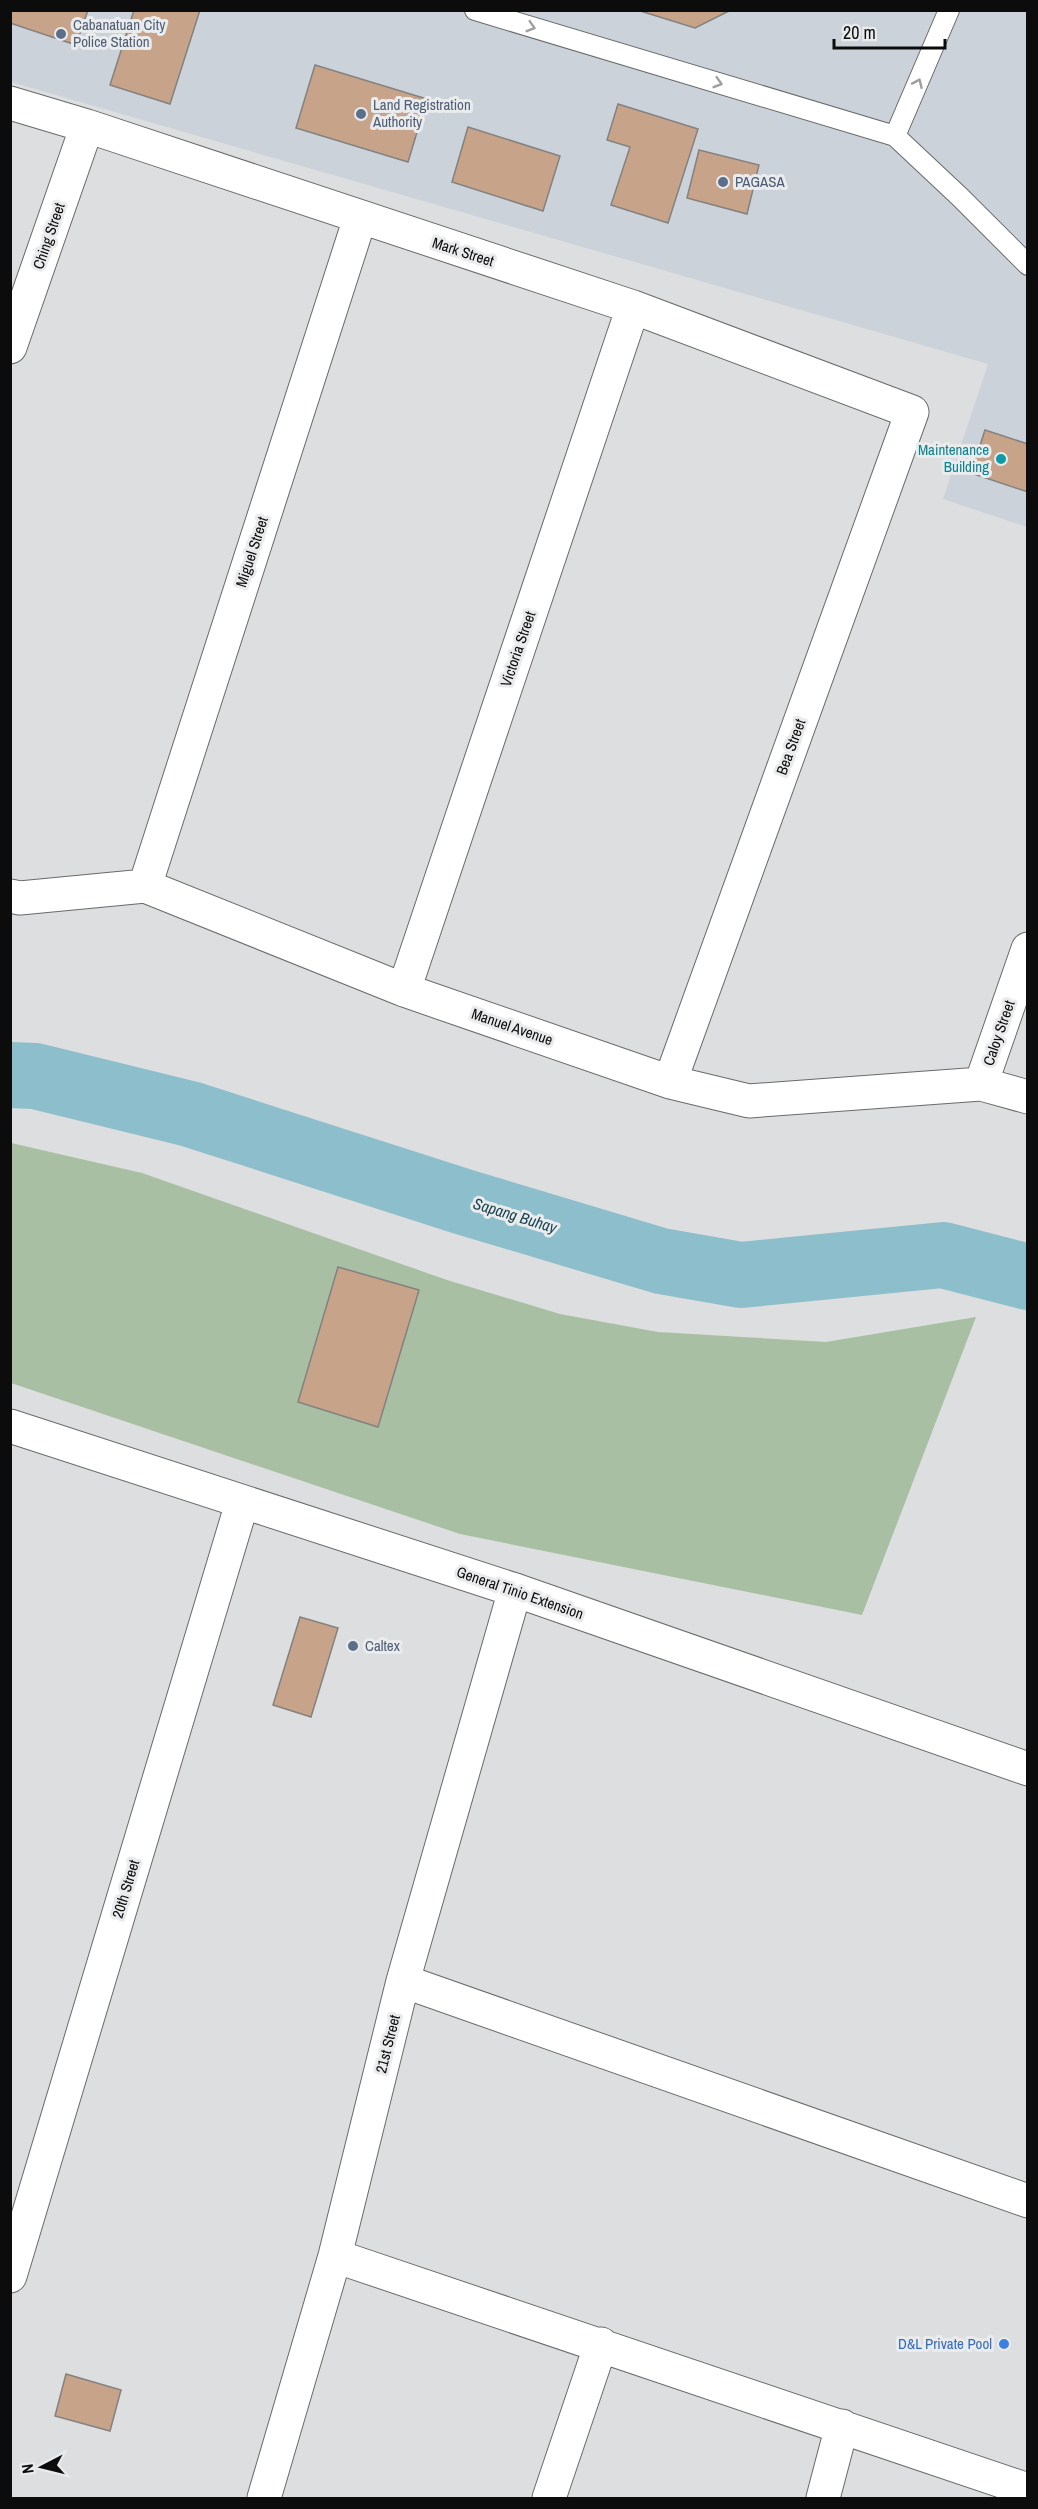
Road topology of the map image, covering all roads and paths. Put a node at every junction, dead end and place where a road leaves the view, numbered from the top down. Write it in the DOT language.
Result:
graph roads {
  1 [pos="475,10"];
  2 [pos="950,10"];
  3 [pos="10,103"];
  4 [pos="87,126"];
  5 [pos="895,136"];
  6 [pos="360,218"];
  7 [pos="1028,265"];
  8 [pos="633,307"];
  9 [pos="10,347"];
  10 [pos="912,412"];
  11 [pos="145,886"];
  12 [pos="10,896"];
  13 [pos="1028,949"];
  14 [pos="404,990"];
  15 [pos="670,1082"];
  16 [pos="981,1084"];
  17 [pos="1028,1097"];
  18 [pos="10,1426"];
  19 [pos="242,1503"];
  20 [pos="515,1590"];
  21 [pos="1028,1769"];
  22 [pos="403,1981"];
  23 [pos="1028,2201"];
  24 [pos="335,2256"];
  25 [pos="10,2276"];
  26 [pos="601,2344"];
  27 [pos="842,2426"];
  28 [pos="1028,2490"];
  29 [pos="264,2499"];
  30 [pos="549,2499"];
  31 [pos="823,2499"];
  1 -- 5 [label="lane, one-way"];
  5 -- 2 [label="lane, one-way"];
  3 -- 4 [label="street, Mark Street"];
  4 -- 6 [label="street, Mark Street"];
  4 -- 9 [label="street, Ching Street"];
  5 -- 7 [label="lane"];
  6 -- 8 [label="street, Mark Street"];
  6 -- 11 [label="street, Miguel Street"];
  8 -- 10 [label="street, Mark Street"];
  8 -- 14 [label="street, Victoria Street"];
  10 -- 15 [label="street, Bea Street"];
  11 -- 12 [label="street, Manuel Avenue"];
  11 -- 14 [label="street, Manuel Avenue"];
  13 -- 16 [label="street, Caloy Street"];
  14 -- 15 [label="street, Manuel Avenue"];
  15 -- 16 [label="street, Manuel Avenue"];
  16 -- 17 [label="street, Manuel Avenue"];
  18 -- 19 [label="street, General Tinio Extension"];
  19 -- 20 [label="street, General Tinio Extension"];
  19 -- 25 [label="street, 20th Street"];
  20 -- 21 [label="street, General Tinio Extension"];
  20 -- 22 [label="street, 21st Street"];
  22 -- 23 [label="street"];
  22 -- 24 [label="street, 21st Street"];
  24 -- 26 [label="street"];
  24 -- 29 [label="street, 21st Street"];
  26 -- 27 [label="street"];
  26 -- 30 [label="street"];
  27 -- 28 [label="street"];
  27 -- 31 [label="street"];
}
